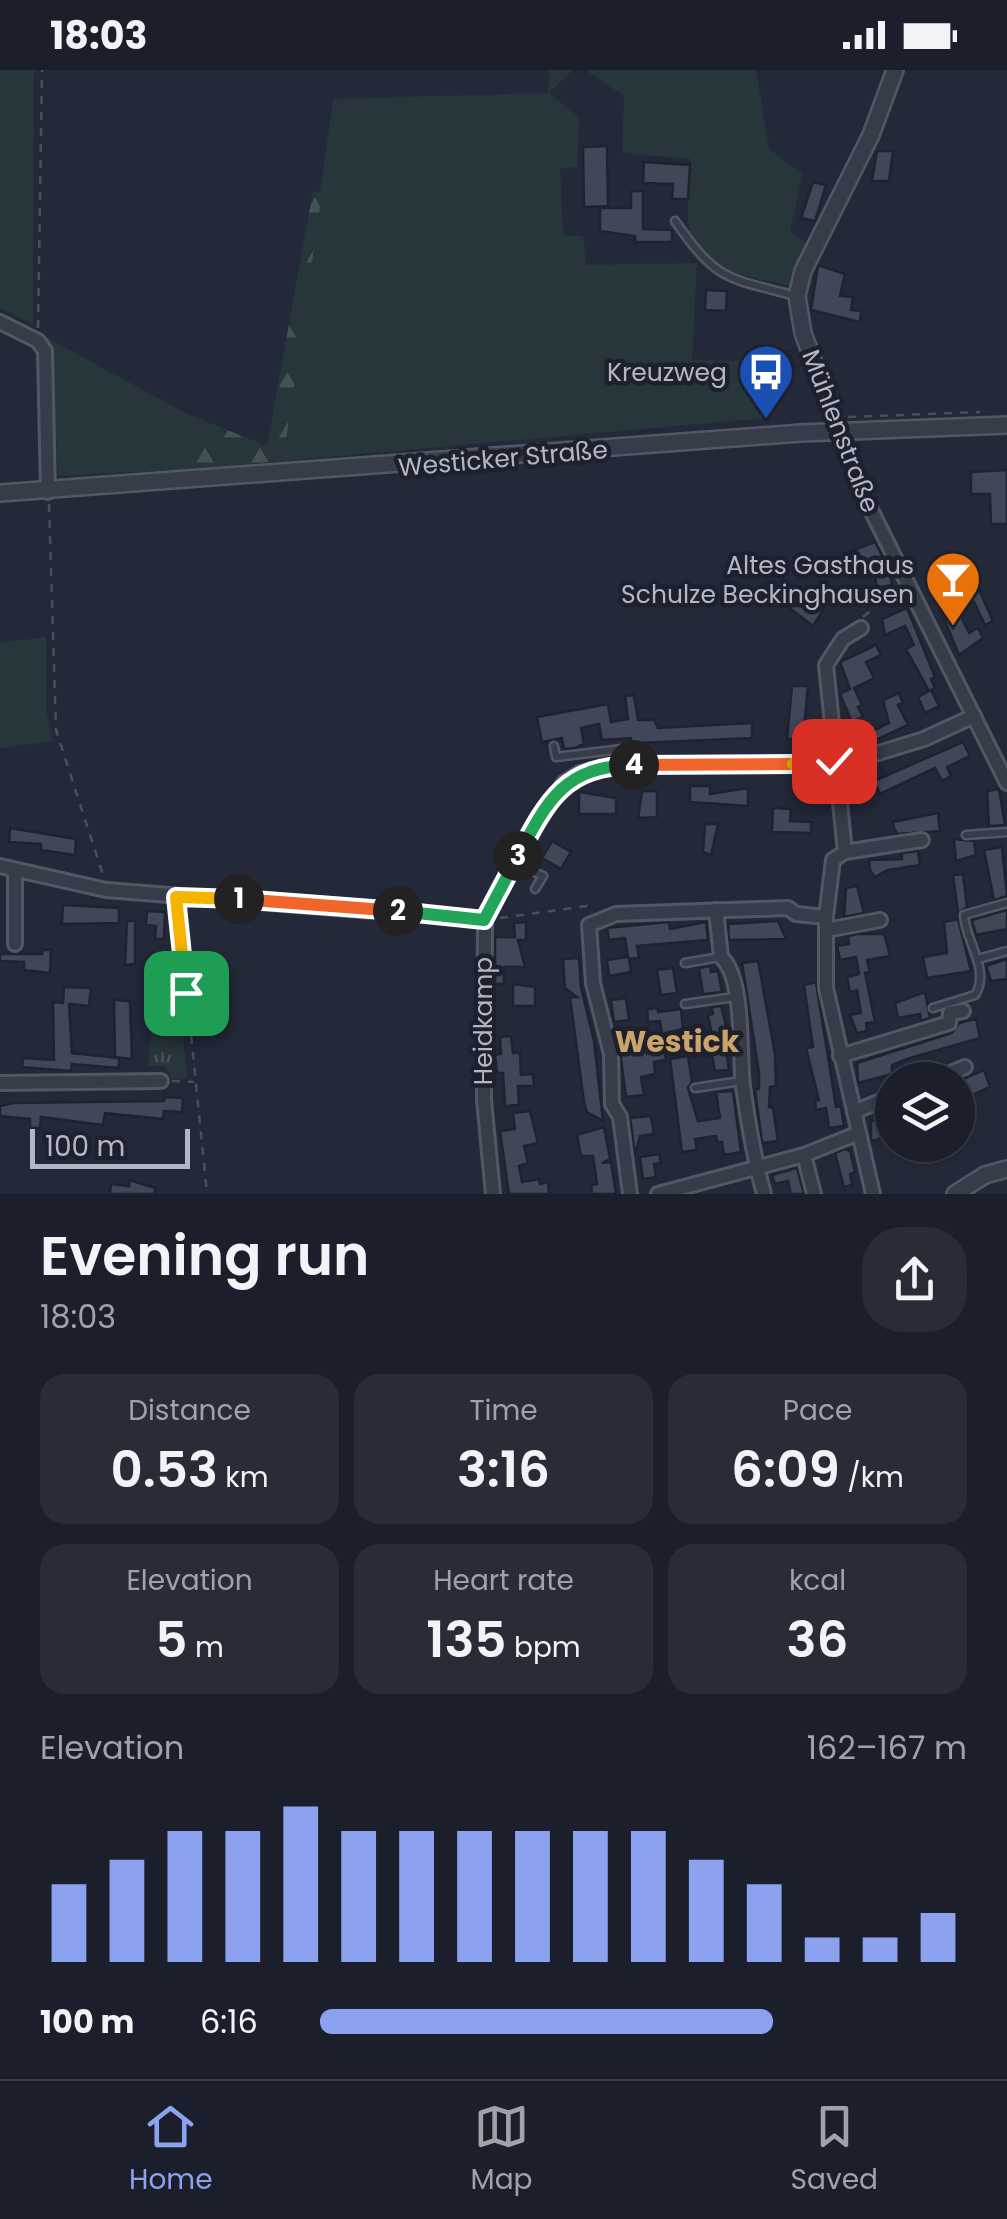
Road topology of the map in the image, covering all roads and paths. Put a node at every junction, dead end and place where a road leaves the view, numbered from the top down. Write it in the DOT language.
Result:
graph roads {
  1 [pos="42,70"];
  2 [pos="895,70"];
  3 [pos="675,221"];
  4 [pos="797,296"];
  5 [pos="0,322"];
  6 [pos="38,340"];
  7 [pos="1007,425"];
  8 [pos="839,432"];
  9 [pos="48,492"];
  10 [pos="0,493"];
  11 [pos="910,582"];
  12 [pos="861,628"];
  13 [pos="974,716"];
  14 [pos="554,746"];
  15 [pos="622,748"];
  16 [pos="594,751"];
  17 [pos="834,761"];
  18 [pos="596,768"];
  19 [pos="1007,783"];
  20 [pos="1007,832"];
  21 [pos="966,835"];
  22 [pos="922,840"];
  23 [pos="845,852"];
  24 [pos="514,862"];
  25 [pos="0,866"];
  26 [pos="15,870"];
  27 [pos="536,889"];
  28 [pos="106,890"];
  29 [pos="176,897"];
  30 [pos="1007,903"];
  31 [pos="716,910"];
  32 [pos="596,919"];
  33 [pos="484,920"];
  34 [pos="880,920"];
  35 [pos="826,924"];
  36 [pos="15,944"];
  37 [pos="1007,952"];
  38 [pos="721,957"];
  39 [pos="978,958"];
  40 [pos="685,962"];
  41 [pos="186,993"];
  42 [pos="736,997"];
  43 [pos="685,1004"];
  44 [pos="933,1008"];
  45 [pos="962,1010"];
  46 [pos="740,1040"];
  47 [pos="691,1047"];
  48 [pos="840,1056"];
  49 [pos="742,1080"];
  50 [pos="162,1081"];
  51 [pos="195,1082"];
  52 [pos="0,1083"];
  53 [pos="696,1088"];
  54 [pos="875,1103"];
  55 [pos="854,1112"];
  56 [pos="859,1133"];
  57 [pos="804,1155"];
  58 [pos="756,1167"];
  59 [pos="1007,1169"];
  60 [pos="707,1188"];
  61 [pos="206,1194"];
  62 [pos="493,1194"];
  63 [pos="630,1194"];
  64 [pos="658,1194"];
  65 [pos="764,1194"];
  66 [pos="814,1194"];
  67 [pos="873,1194"];
  68 [pos="954,1194"];
  1 -- 6 [label="path"];
  2 -- 4 [label="street"];
  3 -- 4 [label="lane"];
  4 -- 8 [label="street, Mühlenstraße"];
  5 -- 6 [label="street"];
  6 -- 9 [label="street"];
  7 -- 8 [label="street, Westicker Straße"];
  8 -- 9 [label="street, Westicker Straße"];
  8 -- 11 [label="street, Mühlenstraße"];
  9 -- 10 [label="street, Westicker Straße"];
  9 -- 28 [label="path"];
  11 -- 12 [label="path"];
  11 -- 13 [label="street, Mühlenstraße"];
  12 -- 17 [label="street"];
  13 -- 17 [label="street"];
  13 -- 19 [label="street, Mühlenstraße"];
  14 -- 16 [label="lane"];
  15 -- 16 [label="lane"];
  16 -- 18 [label="lane"];
  17 -- 18 [label="street"];
  17 -- 23 [label="street"];
  18 -- 24 [label="street, Heidkamp"];
  20 -- 21 [label="lane"];
  22 -- 23 [label="street"];
  23 -- 35 [label="street"];
  24 -- 27 [label="lane"];
  24 -- 33 [label="street, Heidkamp"];
  25 -- 26 [label="street"];
  26 -- 28 [label="street"];
  26 -- 36 [label="street"];
  28 -- 29 [label="street"];
  29 -- 33 [label="street"];
  29 -- 41 [label="street"];
  30 -- 39 [label="lane"];
  31 -- 32 [label="street"];
  31 -- 35 [label="street"];
  31 -- 38 [label="street"];
  32 -- 33 [label="path"];
  32 -- 63 [label="street"];
  33 -- 62 [label="street, Heidkamp"];
  34 -- 35 [label="street"];
  35 -- 48 [label="street"];
  37 -- 39 [label="lane"];
  38 -- 40 [label="lane"];
  38 -- 42 [label="street"];
  39 -- 44 [label="lane"];
  41 -- 51 [label="path"];
  42 -- 43 [label="lane"];
  42 -- 46 [label="street"];
  45 -- 48 [label="street"];
  46 -- 47 [label="lane"];
  46 -- 49 [label="street"];
  48 -- 55 [label="street"];
  49 -- 53 [label="lane"];
  49 -- 58 [label="street"];
  50 -- 51 [label="path"];
  50 -- 52 [label="street"];
  51 -- 61 [label="path"];
  54 -- 55 [label="street"];
  55 -- 56 [label="street"];
  56 -- 57 [label="street"];
  56 -- 67 [label="street"];
  57 -- 58 [label="street"];
  57 -- 66 [label="street"];
  58 -- 60 [label="street"];
  58 -- 65 [label="street"];
  59 -- 68 [label="street"];
  60 -- 64 [label="street"];
}
